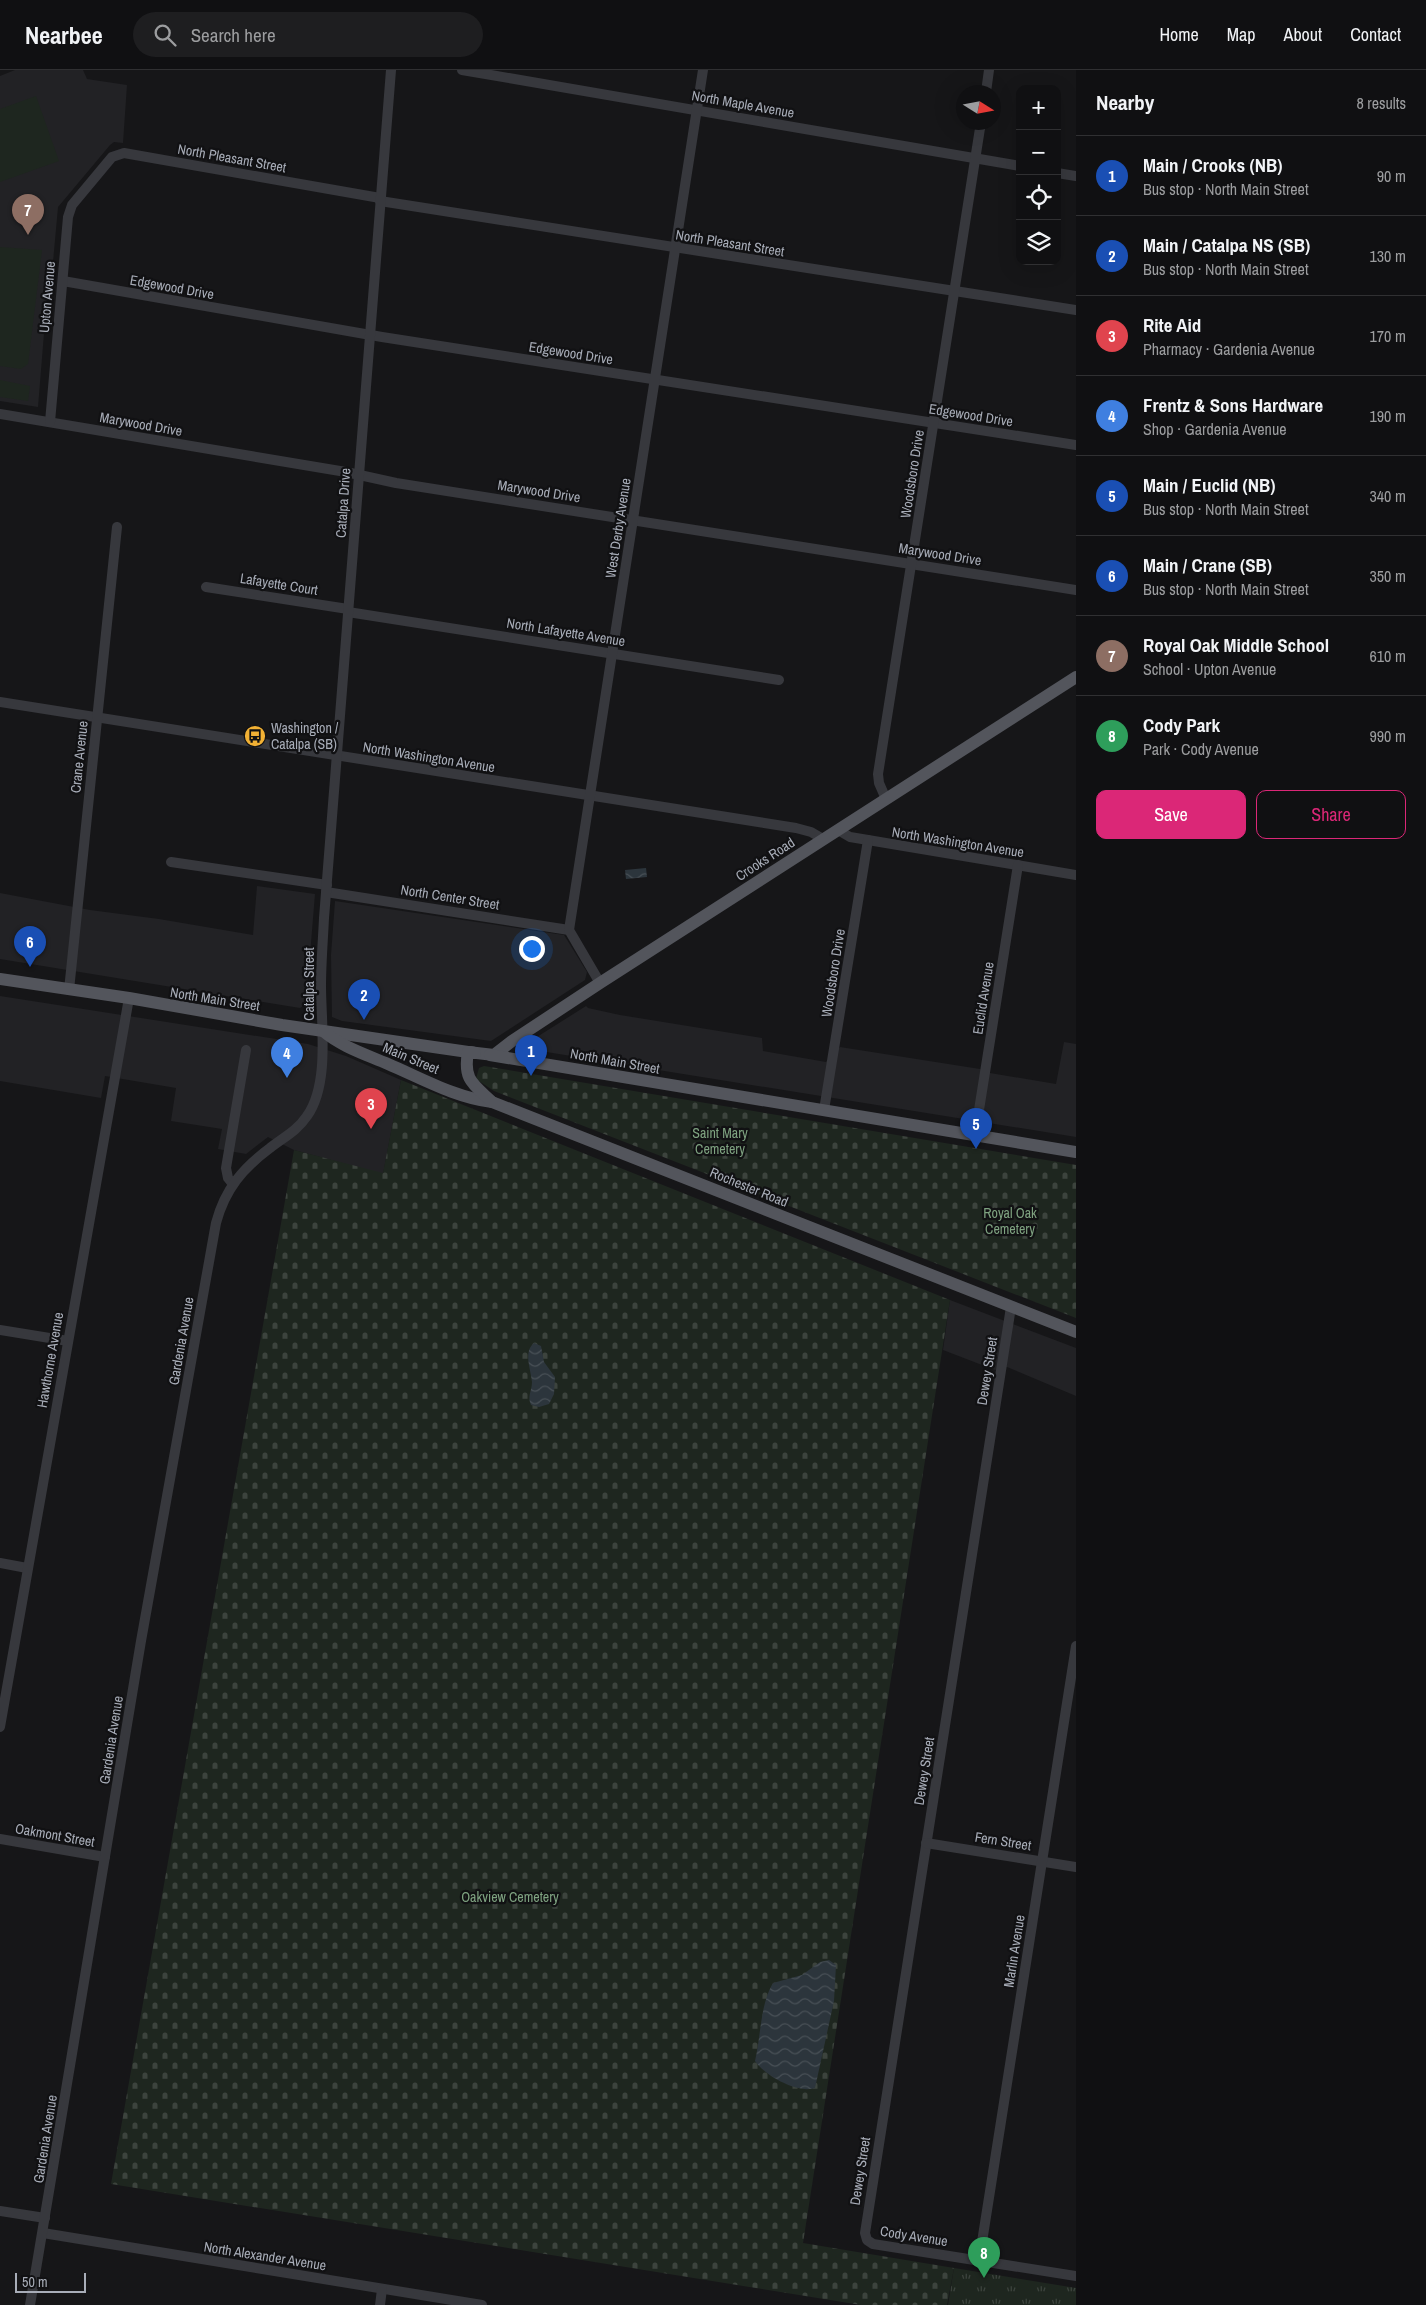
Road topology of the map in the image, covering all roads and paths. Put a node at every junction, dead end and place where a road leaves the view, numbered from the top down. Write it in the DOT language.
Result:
graph roads {
  1 [pos="390,70"];
  2 [pos="462,70"];
  3 [pos="703,70"];
  4 [pos="989,70"];
  5 [pos="987,85"];
  6 [pos="697,110"];
  7 [pos="980,130"];
  8 [pos="975,158"];
  9 [pos="1016,165"];
  10 [pos="1061,174"];
  11 [pos="1076,176"];
  12 [pos="92,182"];
  13 [pos="380,200"];
  14 [pos="675,249"];
  15 [pos="63,281"];
  16 [pos="955,291"];
  17 [pos="1076,310"];
  18 [pos="370,335"];
  19 [pos="655,379"];
  20 [pos="0,414"];
  21 [pos="50,422"];
  22 [pos="934,423"];
  23 [pos="1076,445"];
  24 [pos="358,476"];
  25 [pos="633,520"];
  26 [pos="117,527"];
  27 [pos="913,564"];
  28 [pos="206,587"];
  29 [pos="1076,590"];
  30 [pos="348,611"];
  31 [pos="612,654"];
  32 [pos="1076,677"];
  33 [pos="780,680"];
  34 [pos="0,702"];
  35 [pos="97,719"];
  36 [pos="336,757"];
  37 [pos="590,796"];
  38 [pos="886,799"];
  39 [pos="838,830"];
  40 [pos="822,840"];
  41 [pos="868,840"];
  42 [pos="171,862"];
  43 [pos="1018,866"];
  44 [pos="1076,875"];
  45 [pos="326,888"];
  46 [pos="569,930"];
  47 [pos="323,938"];
  48 [pos="0,979"];
  49 [pos="600,983"];
  50 [pos="69,990"];
  51 [pos="129,998"];
  52 [pos="322,1031"];
  53 [pos="246,1050"];
  54 [pos="468,1052"];
  55 [pos="494,1055"];
  56 [pos="492,1102"];
  57 [pos="824,1110"];
  58 [pos="975,1135"];
  59 [pos="1076,1152"];
  60 [pos="232,1183"];
  61 [pos="1011,1307"];
  62 [pos="0,1330"];
  63 [pos="1076,1332"];
  64 [pos="68,1341"];
  65 [pos="0,1563"];
  66 [pos="27,1568"];
  67 [pos="1076,1646"];
  68 [pos="0,1728"];
  69 [pos="0,1839"];
  70 [pos="926,1843"];
  71 [pos="106,1858"];
  72 [pos="1042,1861"];
  73 [pos="1076,1867"];
  74 [pos="0,2211"];
  75 [pos="46,2218"];
  76 [pos="43,2233"];
  77 [pos="867,2240"];
  78 [pos="979,2261"];
  79 [pos="1076,2276"];
  80 [pos="382,2288"];
  81 [pos="30,2305"];
  82 [pos="380,2305"];
  83 [pos="482,2305"];
  1 -- 13 [label="street, Catalpa Drive"];
  2 -- 6 [label="street, North Maple Avenue"];
  3 -- 6 [label="street, West Derby Avenue"];
  4 -- 5 [label="street"];
  6 -- 8 [label="street, North Maple Avenue"];
  6 -- 14 [label="street, West Derby Avenue"];
  7 -- 8 [label="street, Woodsboro Drive"];
  8 -- 9 [label="street, North Maple Avenue"];
  8 -- 16 [label="street, Woodsboro Drive"];
  10 -- 11 [label="street"];
  12 -- 13 [label="street, North Pleasant Street"];
  12 -- 15 [label="street, Upton Avenue"];
  13 -- 14 [label="street, North Pleasant Street"];
  13 -- 18 [label="street, Catalpa Drive"];
  14 -- 16 [label="street, North Pleasant Street"];
  14 -- 19 [label="street, West Derby Avenue"];
  15 -- 18 [label="street, Edgewood Drive"];
  15 -- 21 [label="street, Upton Avenue"];
  16 -- 17 [label="street, North Pleasant Street"];
  16 -- 22 [label="street, Woodsboro Drive"];
  18 -- 19 [label="street, Edgewood Drive"];
  18 -- 24 [label="street, Catalpa Drive"];
  19 -- 22 [label="street, Edgewood Drive"];
  19 -- 25 [label="street, West Derby Avenue"];
  20 -- 21 [label="street, Marywood Drive"];
  21 -- 24 [label="street, Marywood Drive"];
  22 -- 23 [label="street, Edgewood Drive"];
  22 -- 27 [label="street, Woodsboro Drive"];
  24 -- 25 [label="street, Marywood Drive"];
  24 -- 30 [label="street, Catalpa Drive"];
  25 -- 27 [label="street, Marywood Drive"];
  25 -- 31 [label="street, West Derby Avenue"];
  26 -- 35 [label="street, Crane Avenue"];
  27 -- 29 [label="street, Marywood Drive"];
  27 -- 38 [label="street, Woodsboro Drive"];
  28 -- 30 [label="street, Lafayette Court"];
  30 -- 31 [label="street, North Lafayette Avenue"];
  30 -- 36 [label="street, Catalpa Drive"];
  31 -- 33 [label="street, North Lafayette Avenue"];
  31 -- 37 [label="street, West Derby Avenue"];
  32 -- 38 [label="main road, Crooks Road"];
  34 -- 35 [label="street, North Washington Avenue"];
  35 -- 36 [label="street, North Washington Avenue"];
  35 -- 50 [label="street, Crane Avenue"];
  36 -- 37 [label="street, North Washington Avenue"];
  36 -- 45 [label="street, Catalpa Drive"];
  37 -- 40 [label="street, North Washington Avenue"];
  37 -- 46 [label="street, West Derby Avenue"];
  38 -- 39 [label="main road, Crooks Road"];
  39 -- 40 [label="main road, Crooks Road"];
  39 -- 41 [label="street, North Washington Avenue"];
  40 -- 49 [label="main road, Crooks Road"];
  41 -- 43 [label="street, North Washington Avenue"];
  41 -- 57 [label="street, Woodsboro Drive"];
  42 -- 45 [label="street, North Center Street"];
  43 -- 44 [label="street, North Washington Avenue"];
  43 -- 58 [label="street, Euclid Avenue"];
  45 -- 46 [label="street, North Center Street"];
  45 -- 47 [label="street, Catalpa Drive"];
  46 -- 49 [label="street"];
  47 -- 52 [label="street, Catalpa Street"];
  48 -- 50 [label="main road, North Main Street"];
  49 -- 55 [label="main road, Crooks Road"];
  50 -- 51 [label="main road, North Main Street"];
  51 -- 52 [label="main road, North Main Street"];
  51 -- 64 [label="street, Hawthorne Avenue"];
  52 -- 54 [label="main road, North Main Street"];
  52 -- 56 [label="main road, Main Street"];
  52 -- 60 [label="street, Gardenia Avenue"];
  53 -- 60 [label="street"];
  54 -- 55 [label="main road"];
  54 -- 56 [label="main road, Rochester Road"];
  55 -- 57 [label="main road, North Main Street"];
  56 -- 61 [label="main road, Rochester Road"];
  57 -- 58 [label="main road, North Main Street"];
  58 -- 59 [label="main road, North Main Street"];
  60 -- 71 [label="street, Gardenia Avenue"];
  61 -- 63 [label="main road, Rochester Road"];
  61 -- 70 [label="street, Dewey Street"];
  62 -- 64 [label="street"];
  64 -- 66 [label="street, Hawthorne Avenue"];
  65 -- 66 [label="street"];
  66 -- 68 [label="street, Hawthorne Avenue"];
  67 -- 72 [label="street, Marlin Avenue"];
  69 -- 71 [label="street, Oakmont Street"];
  70 -- 72 [label="street, Fern Street"];
  70 -- 77 [label="street, Dewey Street"];
  71 -- 75 [label="street, Gardenia Avenue"];
  72 -- 73 [label="street, Fern Street"];
  72 -- 78 [label="street, Marlin Avenue"];
  74 -- 75 [label="street"];
  75 -- 76 [label="street, Gardenia Avenue"];
  76 -- 80 [label="street, North Alexander Avenue"];
  76 -- 81 [label="street, Gardenia Avenue"];
  77 -- 78 [label="street, Cody Avenue"];
  78 -- 79 [label="street, Cody Avenue"];
  80 -- 82 [label="street"];
  80 -- 83 [label="street, North Alexander Avenue"];
}
